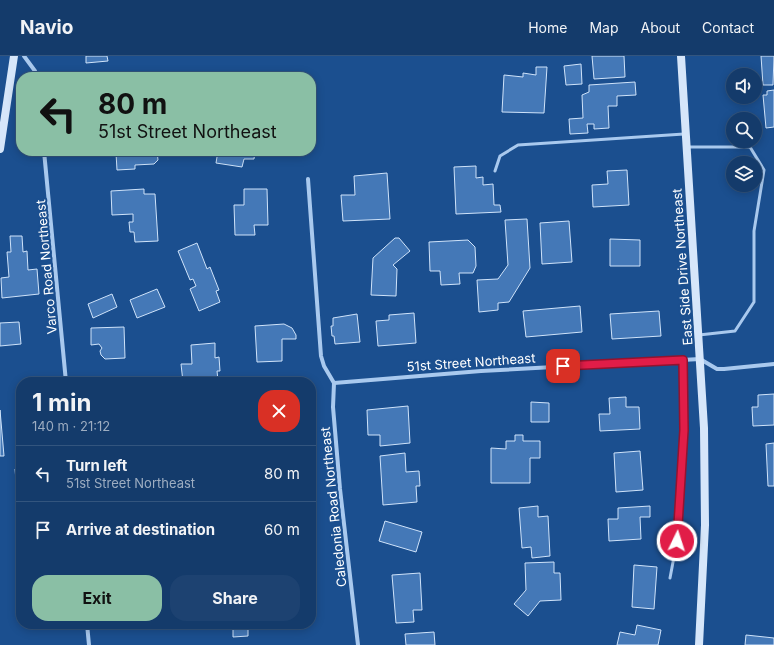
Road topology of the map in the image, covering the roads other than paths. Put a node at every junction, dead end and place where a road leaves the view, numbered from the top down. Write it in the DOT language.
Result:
graph roads {
  1 [pos="14,56"];
  2 [pos="24,56"];
  3 [pos="681,56"];
  4 [pos="35,72"];
  5 [pos="686,134"];
  6 [pos="687,147"];
  7 [pos="0,149"];
  8 [pos="45,156"];
  9 [pos="495,171"];
  10 [pos="308,180"];
  11 [pos="699,335"];
  12 [pos="683,360"];
  13 [pos="700,360"];
  14 [pos="774,364"];
  15 [pos="66,377"];
  16 [pos="334,383"];
  17 [pos="670,578"];
  18 [pos="87,629"];
  19 [pos="89,645"];
  20 [pos="358,645"];
  21 [pos="699,645"];
  1 -- 7 [label="main road"];
  2 -- 4 [label="street"];
  3 -- 5 [label="main road, East Side Drive Northeast"];
  5 -- 6 [label="main road, East Side Drive Northeast"];
  5 -- 9 [label="lane"];
  6 -- 11 [label="main road, East Side Drive Northeast"];
  6 -- 11 [label="lane"];
  8 -- 15 [label="street, Varco Road Northeast"];
  10 -- 16 [label="street"];
  11 -- 13 [label="main road, East Side Drive Northeast"];
  12 -- 13 [label="street, 51st Street Northeast"];
  12 -- 16 [label="street, 51st Street Northeast"];
  12 -- 17 [label="lane"];
  13 -- 14 [label="street, 51st Street Northeast"];
  13 -- 21 [label="main road, East Side Drive Northeast"];
  16 -- 20 [label="street, Caledonia Road Northeast"];
  18 -- 19 [label="street"];
}
